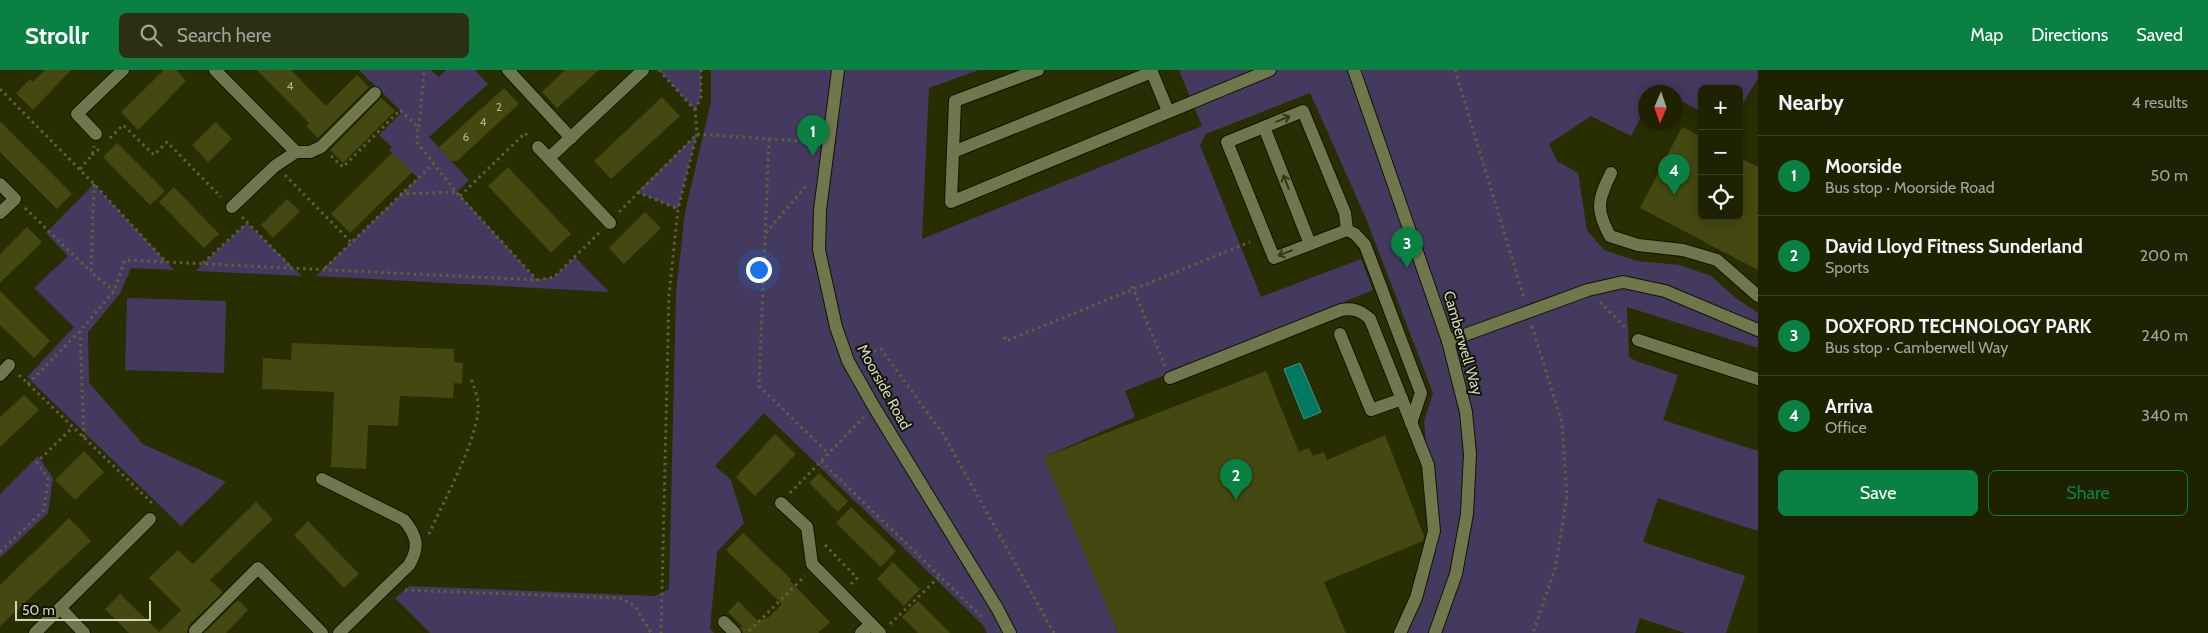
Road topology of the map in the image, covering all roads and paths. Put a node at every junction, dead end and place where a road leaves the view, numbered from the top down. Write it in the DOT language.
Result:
graph roads {
  1 [pos="123,70"];
  2 [pos="215,70"];
  3 [pos="422,70"];
  4 [pos="508,70"];
  5 [pos="643,70"];
  6 [pos="659,70"];
  7 [pos="701,70"];
  8 [pos="838,70"];
  9 [pos="1038,70"];
  10 [pos="1270,70"];
  11 [pos="1354,70"];
  12 [pos="1455,70"];
  13 [pos="1151,71"];
  14 [pos="0,88"];
  15 [pos="375,93"];
  16 [pos="695,110"];
  17 [pos="1168,111"];
  18 [pos="418,127"];
  19 [pos="1264,127"];
  20 [pos="96,134"];
  21 [pos="697,134"];
  22 [pos="571,138"];
  23 [pos="769,139"];
  24 [pos="828,142"];
  25 [pos="538,147"];
  26 [pos="296,152"];
  27 [pos="953,152"];
  28 [pos="92,156"];
  29 [pos="549,158"];
  30 [pos="336,160"];
  31 [pos="86,162"];
  32 [pos="434,163"];
  33 [pos="275,166"];
  34 [pos="80,169"];
  35 [pos="1611,172"];
  36 [pos="0,184"];
  37 [pos="94,184"];
  38 [pos="808,184"];
  39 [pos="456,192"];
  40 [pos="637,192"];
  41 [pos="400,194"];
  42 [pos="460,196"];
  43 [pos="631,198"];
  44 [pos="15,199"];
  45 [pos="232,207"];
  46 [pos="678,209"];
  47 [pos="0,213"];
  48 [pos="247,223"];
  49 [pos="610,223"];
  50 [pos="254,229"];
  51 [pos="1347,230"];
  52 [pos="765,234"];
  53 [pos="351,242"];
  54 [pos="1250,242"];
  55 [pos="1310,244"];
  56 [pos="166,262"];
  57 [pos="203,263"];
  58 [pos="293,268"];
  59 [pos="324,269"];
  60 [pos="91,272"];
  61 [pos="537,280"];
  62 [pos="1133,288"];
  63 [pos="1588,290"];
  64 [pos="114,291"];
  65 [pos="1758,296"];
  66 [pos="1528,312"];
  67 [pos="1758,330"];
  68 [pos="80,331"];
  69 [pos="1340,334"];
  70 [pos="1004,337"];
  71 [pos="1448,340"];
  72 [pos="1638,340"];
  73 [pos="848,361"];
  74 [pos="9,365"];
  75 [pos="0,375"];
  76 [pos="470,376"];
  77 [pos="1170,378"];
  78 [pos="1758,379"];
  79 [pos="28,384"];
  80 [pos="1402,399"];
  81 [pos="862,419"];
  82 [pos="1411,423"];
  83 [pos="73,427"];
  84 [pos="84,438"];
  85 [pos="828,453"];
  86 [pos="821,461"];
  87 [pos="322,479"];
  88 [pos="781,503"];
  89 [pos="150,519"];
  90 [pos="807,527"];
  91 [pos="0,552"];
  92 [pos="415,556"];
  93 [pos="815,567"];
  94 [pos="854,575"];
  95 [pos="940,576"];
  96 [pos="385,589"];
  97 [pos="60,608"];
  98 [pos="724,622"];
  99 [pos="988,622"];
  100 [pos="875,629"];
  101 [pos="195,632"];
  102 [pos="35,633"];
  103 [pos="84,633"];
  104 [pos="322,633"];
  105 [pos="339,633"];
  106 [pos="652,633"];
  107 [pos="661,633"];
  108 [pos="735,633"];
  109 [pos="746,633"];
  110 [pos="1010,633"];
  111 [pos="1054,633"];
  112 [pos="1400,633"];
  113 [pos="1435,633"];
  114 [pos="1533,633"];
  1 -- 20 [label="street"];
  2 -- 26 [label="street"];
  3 -- 18 [label="path"];
  4 -- 22 [label="street"];
  5 -- 22 [label="street"];
  6 -- 16 [label="path"];
  7 -- 16 [label="path"];
  8 -- 24 [label="street, Moorside Road"];
  9 -- 27 [label="street"];
  10 -- 17 [label="street"];
  11 -- 71 [label="street, Camberwell Way"];
  12 -- 66 [label="path"];
  13 -- 17 [label="street"];
  13 -- 27 [label="street"];
  14 -- 34 [label="path"];
  15 -- 26 [label="street"];
  16 -- 21 [label="path"];
  17 -- 27 [label="street"];
  18 -- 30 [label="path"];
  18 -- 32 [label="path"];
  19 -- 51 [label="street, one-way"];
  55 -- 19 [label="street, one-way"];
  55 -- 19 [label="street, one-way"];
  21 -- 23 [label="path"];
  21 -- 40 [label="path"];
  21 -- 46 [label="path"];
  22 -- 29 [label="street"];
  23 -- 24 [label="path"];
  23 -- 52 [label="path"];
  24 -- 73 [label="street, Moorside Road"];
  25 -- 29 [label="street"];
  25 -- 42 [label="path"];
  26 -- 33 [label="street"];
  28 -- 45 [label="path"];
  29 -- 49 [label="street"];
  31 -- 34 [label="path"];
  32 -- 39 [label="path"];
  32 -- 41 [label="path"];
  33 -- 45 [label="street"];
  33 -- 53 [label="path"];
  34 -- 37 [label="path"];
  35 -- 65 [label="street"];
  36 -- 44 [label="street"];
  37 -- 56 [label="path"];
  37 -- 60 [label="path"];
  38 -- 52 [label="path"];
  39 -- 41 [label="path"];
  39 -- 42 [label="path"];
  40 -- 43 [label="path"];
  40 -- 46 [label="path"];
  41 -- 53 [label="path"];
  42 -- 61 [label="path"];
  44 -- 47 [label="street"];
  44 -- 60 [label="path"];
  46 -- 107 [label="path"];
  48 -- 57 [label="path"];
  49 -- 61 [label="path"];
  50 -- 58 [label="path"];
  51 -- 55 [label="street"];
  51 -- 82 [label="street"];
  52 -- 85 [label="path"];
  53 -- 59 [label="path"];
  54 -- 62 [label="path"];
  56 -- 57 [label="path"];
  56 -- 64 [label="path"];
  57 -- 58 [label="path"];
  58 -- 59 [label="path"];
  59 -- 61 [label="path"];
  60 -- 64 [label="path"];
  62 -- 70 [label="path"];
  62 -- 77 [label="path"];
  63 -- 66 [label="street"];
  63 -- 67 [label="street"];
  63 -- 72 [label="path"];
  64 -- 68 [label="path"];
  66 -- 71 [label="street"];
  66 -- 114 [label="path"];
  68 -- 79 [label="path"];
  68 -- 84 [label="path"];
  69 -- 80 [label="street"];
  71 -- 113 [label="street, Camberwell Way"];
  72 -- 78 [label="street"];
  73 -- 110 [label="street, Moorside Road"];
  73 -- 111 [label="path"];
  74 -- 75 [label="street"];
  74 -- 79 [label="path"];
  76 -- 92 [label="path"];
  77 -- 80 [label="street"];
  79 -- 83 [label="path"];
  80 -- 82 [label="street"];
  81 -- 85 [label="path"];
  82 -- 112 [label="street"];
  83 -- 84 [label="path"];
  83 -- 91 [label="path"];
  84 -- 89 [label="path"];
  85 -- 86 [label="path"];
  86 -- 88 [label="path"];
  86 -- 95 [label="path"];
  87 -- 92 [label="street"];
  88 -- 90 [label="street"];
  89 -- 97 [label="street"];
  90 -- 93 [label="street"];
  90 -- 94 [label="path"];
  92 -- 96 [label="street"];
  93 -- 100 [label="street"];
  93 -- 109 [label="path"];
  95 -- 99 [label="path"];
  95 -- 100 [label="path"];
  96 -- 105 [label="street"];
  96 -- 106 [label="path"];
  97 -- 102 [label="street"];
  97 -- 103 [label="street"];
  98 -- 108 [label="street"];
  101 -- 104 [label="street"];
}
